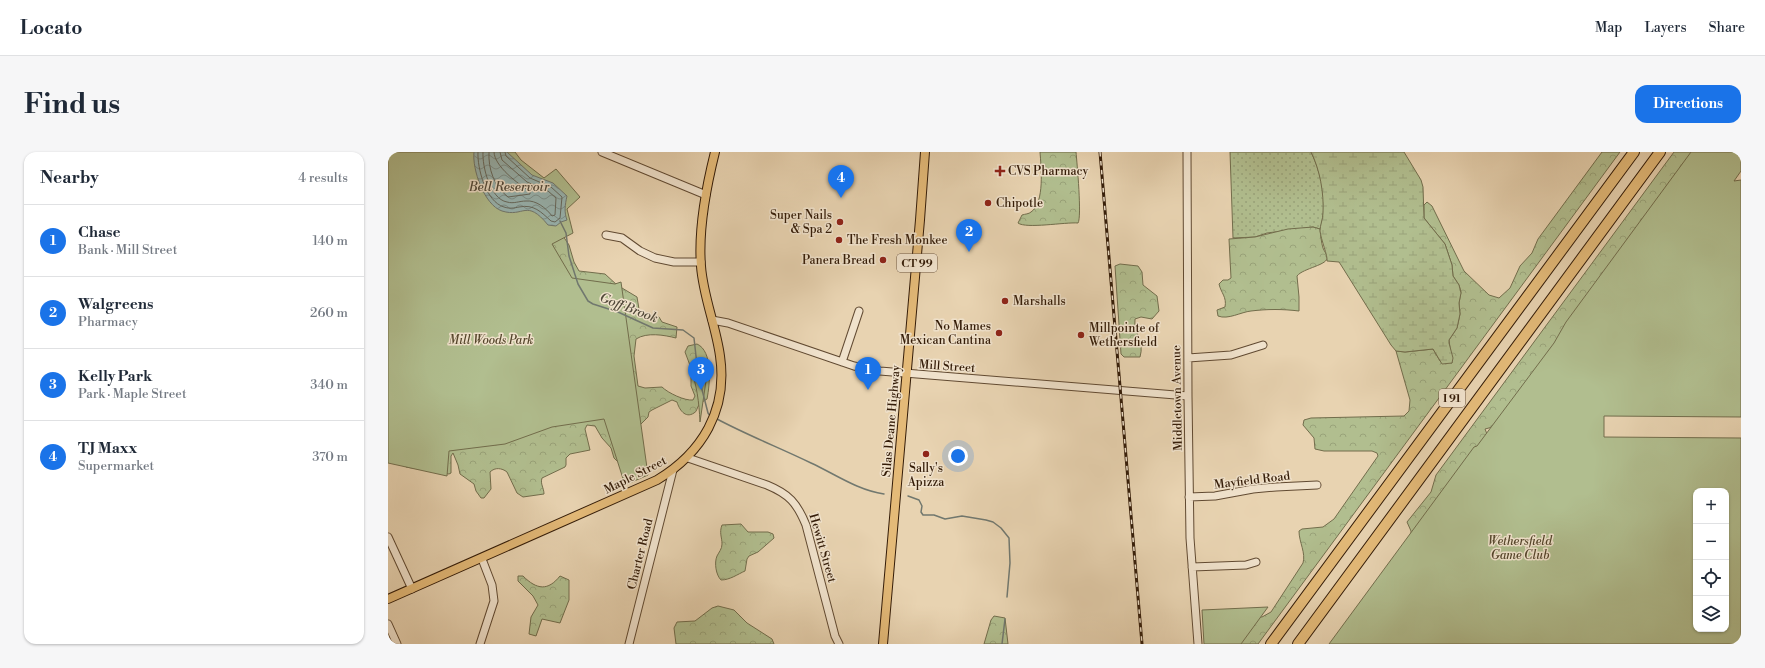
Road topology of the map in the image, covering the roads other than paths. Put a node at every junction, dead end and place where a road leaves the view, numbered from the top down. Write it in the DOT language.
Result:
graph roads {
  1 [pos="602,152"];
  2 [pos="716,152"];
  3 [pos="925,152"];
  4 [pos="1187,152"];
  5 [pos="1634,152"];
  6 [pos="1660,152"];
  7 [pos="706,195"];
  8 [pos="606,235"];
  9 [pos="700,262"];
  10 [pos="859,311"];
  11 [pos="712,320"];
  12 [pos="1263,345"];
  13 [pos="1188,358"];
  14 [pos="842,362"];
  15 [pos="907,374"];
  16 [pos="1188,396"];
  17 [pos="688,458"];
  18 [pos="673,470"];
  19 [pos="1317,485"];
  20 [pos="1189,497"];
  21 [pos="388,537"];
  22 [pos="482,559"];
  23 [pos="1256,562"];
  24 [pos="1192,567"];
  25 [pos="412,589"];
  26 [pos="388,599"];
  27 [pos="388,624"];
  28 [pos="398,644"];
  29 [pos="480,644"];
  30 [pos="629,644"];
  31 [pos="839,644"];
  32 [pos="883,644"];
  33 [pos="1198,644"];
  34 [pos="1271,644"];
  35 [pos="1298,644"];
  1 -- 7 [label="street"];
  2 -- 7 [label="main road, Maple Street"];
  3 -- 15 [label="main road, Silas Deane Highway / CT 99"];
  4 -- 13 [label="street, Middletown Avenue"];
  5 -- 34 [label="highway, I 91"];
  6 -- 35 [label="highway, I 91"];
  7 -- 9 [label="main road, Maple Street"];
  8 -- 9 [label="street"];
  9 -- 11 [label="main road, Maple Street"];
  10 -- 14 [label="street"];
  11 -- 14 [label="street, Mill Street"];
  11 -- 17 [label="main road, Maple Street"];
  12 -- 13 [label="street"];
  13 -- 16 [label="street, Middletown Avenue"];
  14 -- 15 [label="street, Mill Street"];
  15 -- 16 [label="street, Mill Street"];
  15 -- 32 [label="main road, Silas Deane Highway / CT 99"];
  16 -- 20 [label="street, Middletown Avenue"];
  17 -- 18 [label="main road, Maple Street"];
  17 -- 31 [label="street, Hewitt Street"];
  18 -- 22 [label="main road, Maple Street"];
  18 -- 30 [label="street, Charter Road"];
  19 -- 20 [label="street, Mayfield Road"];
  20 -- 24 [label="street, Middletown Avenue"];
  21 -- 25 [label="street"];
  22 -- 25 [label="main road, Maple Street"];
  22 -- 29 [label="street"];
  23 -- 24 [label="street"];
  24 -- 33 [label="street, Middletown Avenue"];
  25 -- 26 [label="main road, Maple Street"];
  27 -- 28 [label="street"];
}
